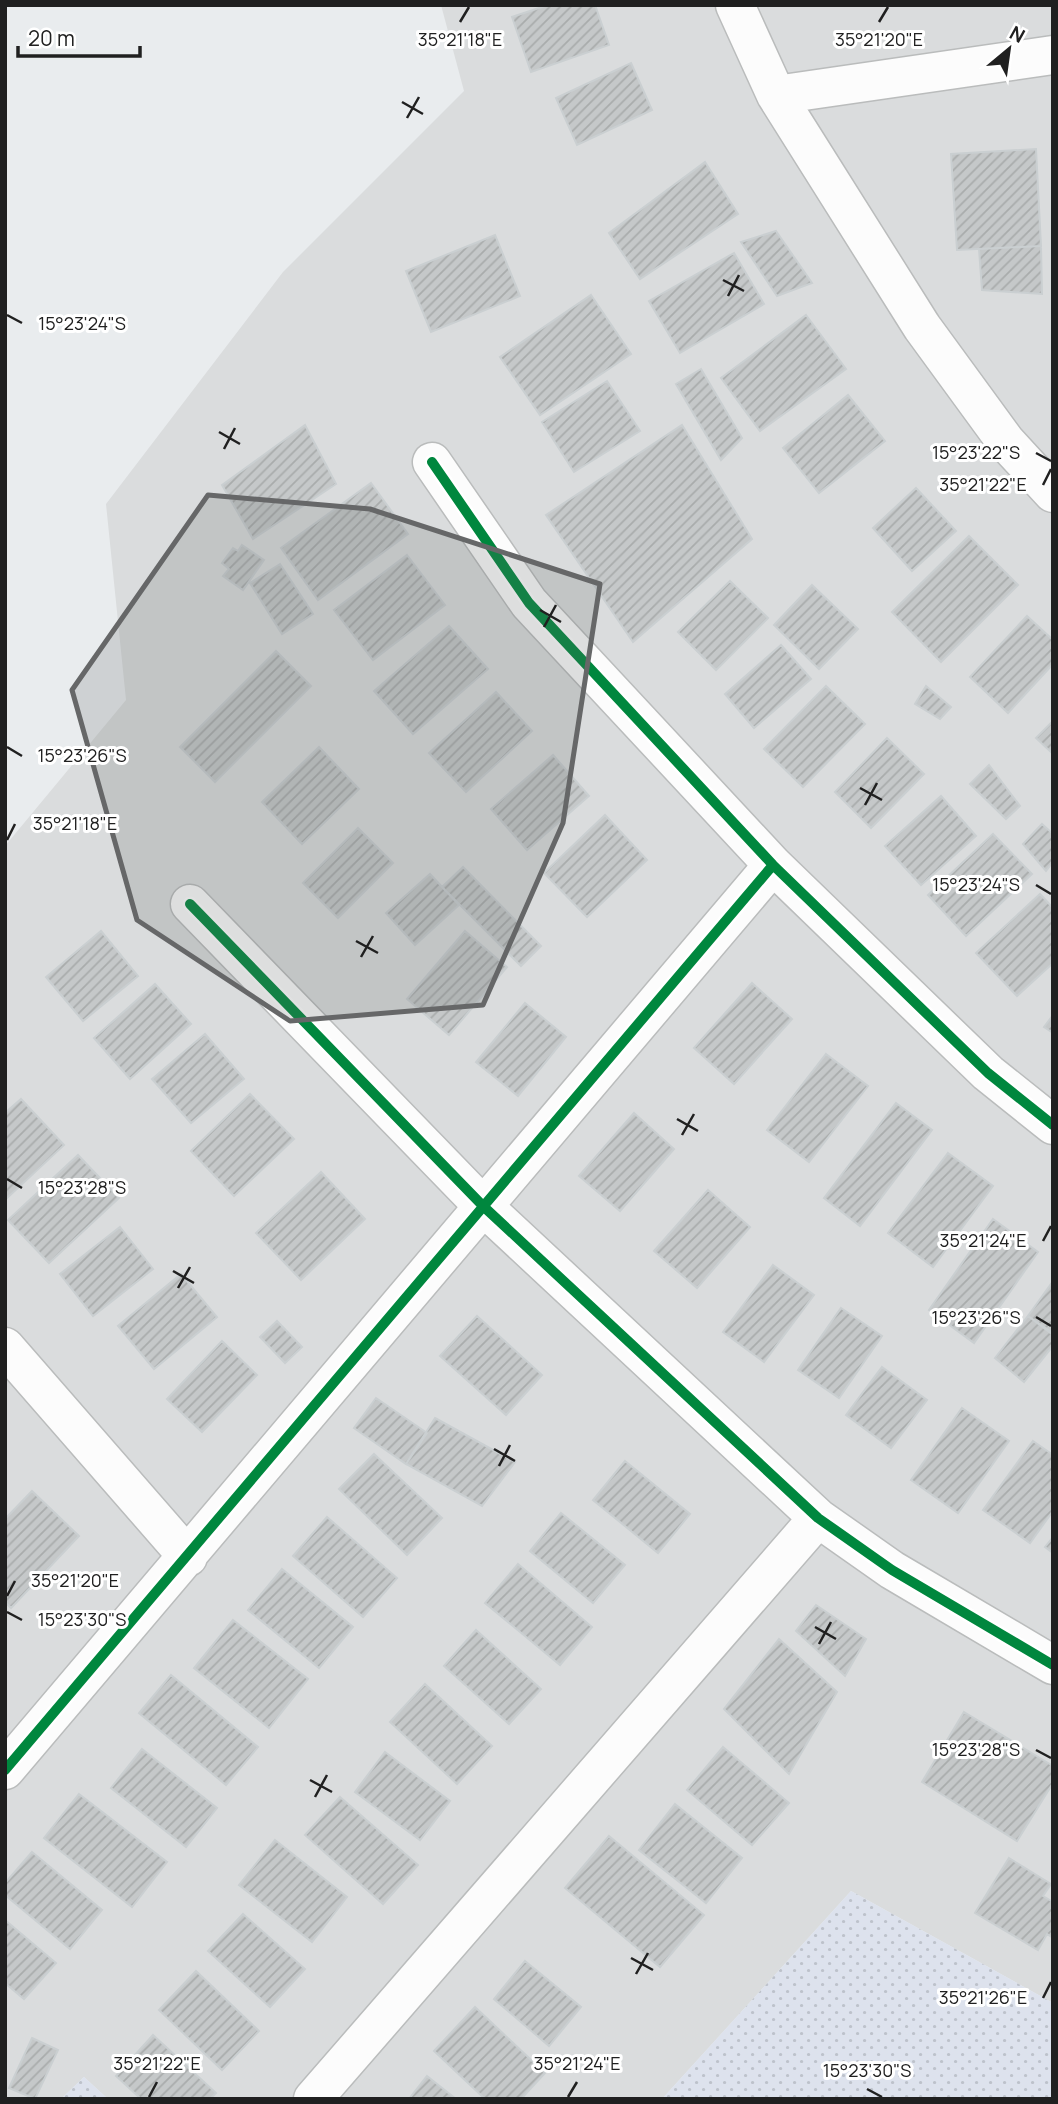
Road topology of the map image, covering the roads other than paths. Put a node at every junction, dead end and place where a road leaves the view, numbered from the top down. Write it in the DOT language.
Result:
graph roads {
  1 [pos="735,5"];
  2 [pos="1053,55"];
  3 [pos="776,95"];
  4 [pos="432,462"];
  5 [pos="1053,493"];
  6 [pos="773,865"];
  7 [pos="190,904"];
  8 [pos="1053,1125"];
  9 [pos="483,1206"];
  10 [pos="5,1347"];
  11 [pos="818,1518"];
  12 [pos="188,1557"];
  13 [pos="1053,1665"];
  14 [pos="5,1770"];
  15 [pos="313,2099"];
  1 -- 3 [label="street"];
  2 -- 3 [label="street"];
  3 -- 5 [label="street"];
  4 -- 6 [label="street"];
  6 -- 8 [label="street"];
  6 -- 9 [label="street"];
  7 -- 9 [label="street"];
  9 -- 11 [label="street"];
  9 -- 12 [label="street"];
  10 -- 12 [label="street"];
  11 -- 13 [label="street"];
  11 -- 15 [label="street"];
  12 -- 14 [label="street"];
}
